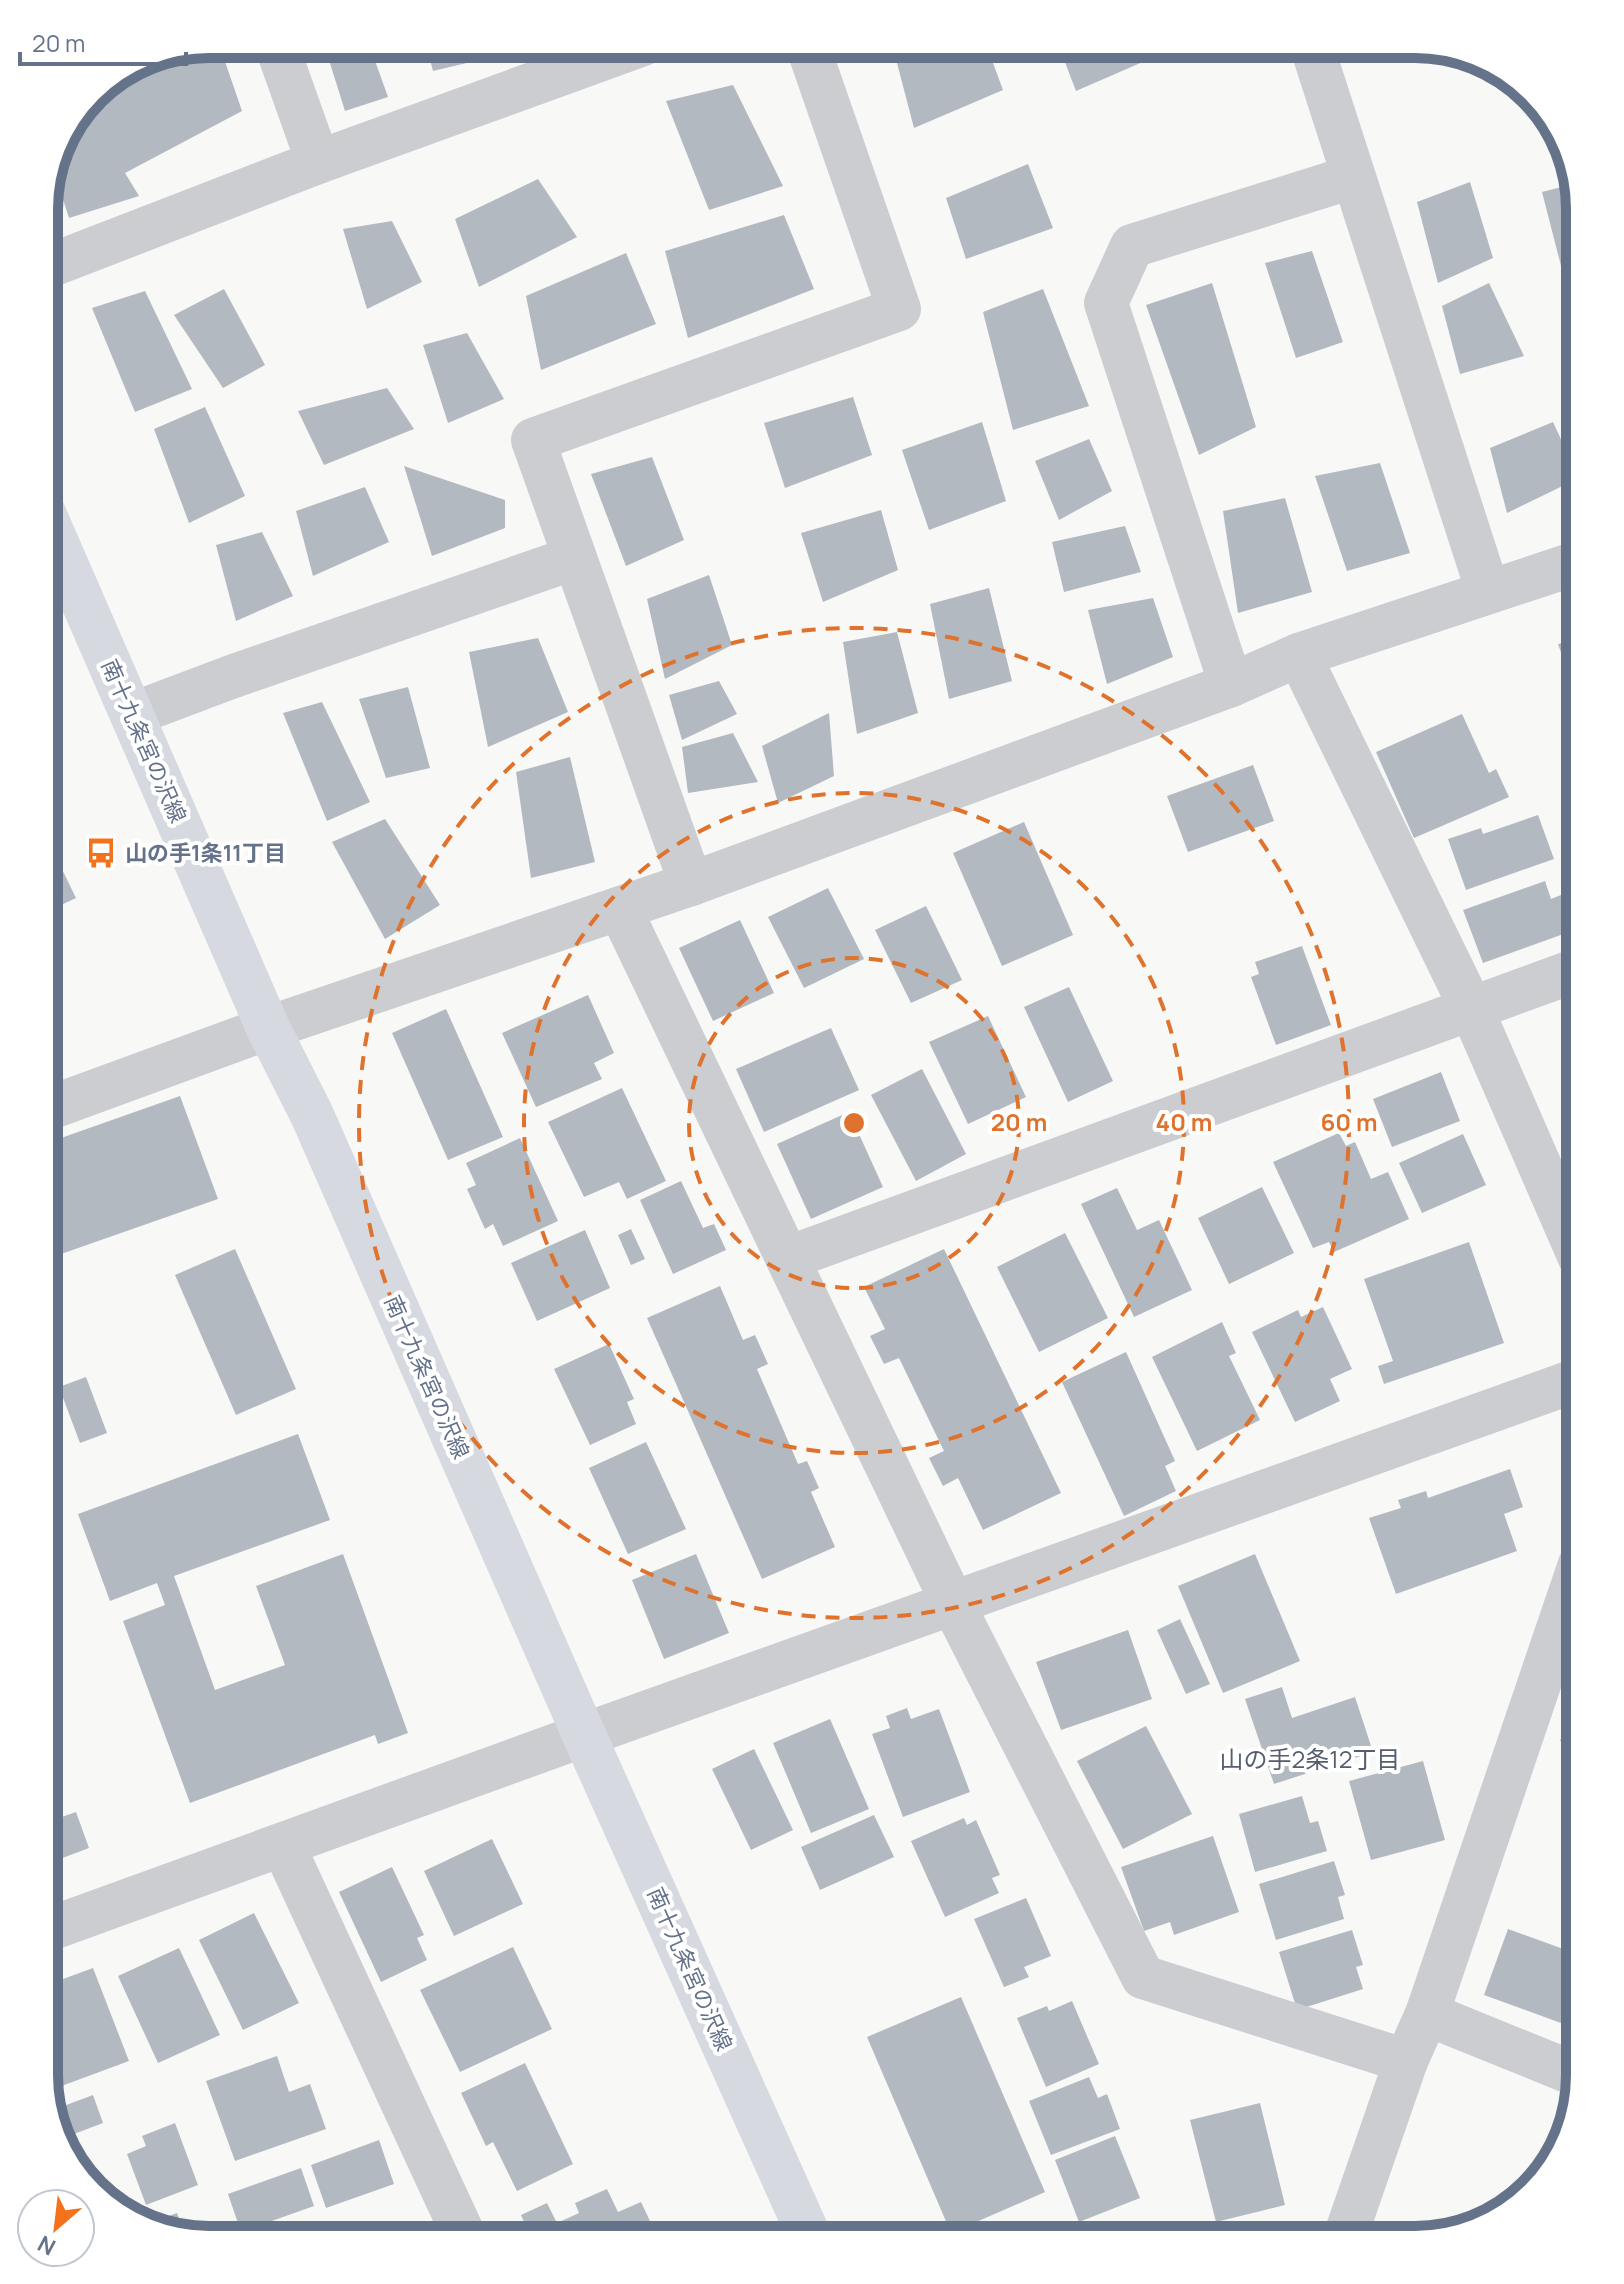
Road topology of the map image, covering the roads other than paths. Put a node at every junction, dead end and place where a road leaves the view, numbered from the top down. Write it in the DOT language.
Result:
graph roads {
  1 [pos="281,58"];
  2 [pos="604,58"];
  3 [pos="812,58"];
  4 [pos="1315,58"];
  5 [pos="318,162"];
  6 [pos="1352,177"];
  7 [pos="58,263"];
  8 [pos="58,545"];
  9 [pos="574,558"];
  10 [pos="1566,567"];
  11 [pos="1488,592"];
  12 [pos="1299,655"];
  13 [pos="1231,685"];
  14 [pos="133,714"];
  15 [pos="691,884"];
  16 [pos="620,909"];
  17 [pos="1566,974"];
  18 [pos="1472,1010"];
  19 [pos="268,1028"];
  20 [pos="58,1105"];
  21 [pos="1566,1226"];
  22 [pos="788,1258"];
  23 [pos="1566,1384"];
  24 [pos="953,1604"];
  25 [pos="1566,1621"];
  26 [pos="584,1735"];
  27 [pos="283,1845"];
  28 [pos="58,1926"];
  29 [pos="1427,2014"];
  30 [pos="1406,2061"];
  31 [pos="1566,2070"];
  32 [pos="460,2226"];
  33 [pos="805,2226"];
  34 [pos="1349,2226"];
  1 -- 5 [label="street"];
  2 -- 5 [label="street"];
  3 -- 9 [label="street"];
  4 -- 6 [label="street"];
  5 -- 7 [label="street"];
  6 -- 11 [label="street"];
  6 -- 13 [label="street"];
  8 -- 14 [label="main road, 南十九条宮の沢線"];
  9 -- 14 [label="street"];
  9 -- 15 [label="street"];
  10 -- 11 [label="street"];
  11 -- 12 [label="street"];
  12 -- 13 [label="street"];
  12 -- 18 [label="street"];
  13 -- 15 [label="street"];
  14 -- 19 [label="main road, 南十九条宮の沢線"];
  15 -- 16 [label="street"];
  16 -- 19 [label="street"];
  16 -- 22 [label="street"];
  17 -- 18 [label="street"];
  18 -- 21 [label="street"];
  18 -- 22 [label="street"];
  19 -- 20 [label="street"];
  19 -- 26 [label="main road, 南十九条宮の沢線"];
  22 -- 24 [label="street"];
  23 -- 24 [label="street"];
  24 -- 26 [label="street"];
  24 -- 30 [label="street"];
  25 -- 29 [label="street"];
  26 -- 27 [label="street"];
  26 -- 33 [label="main road, 南十九条宮の沢線"];
  27 -- 28 [label="street"];
  27 -- 32 [label="street"];
  29 -- 30 [label="street"];
  29 -- 31 [label="street"];
  30 -- 34 [label="street"];
}
